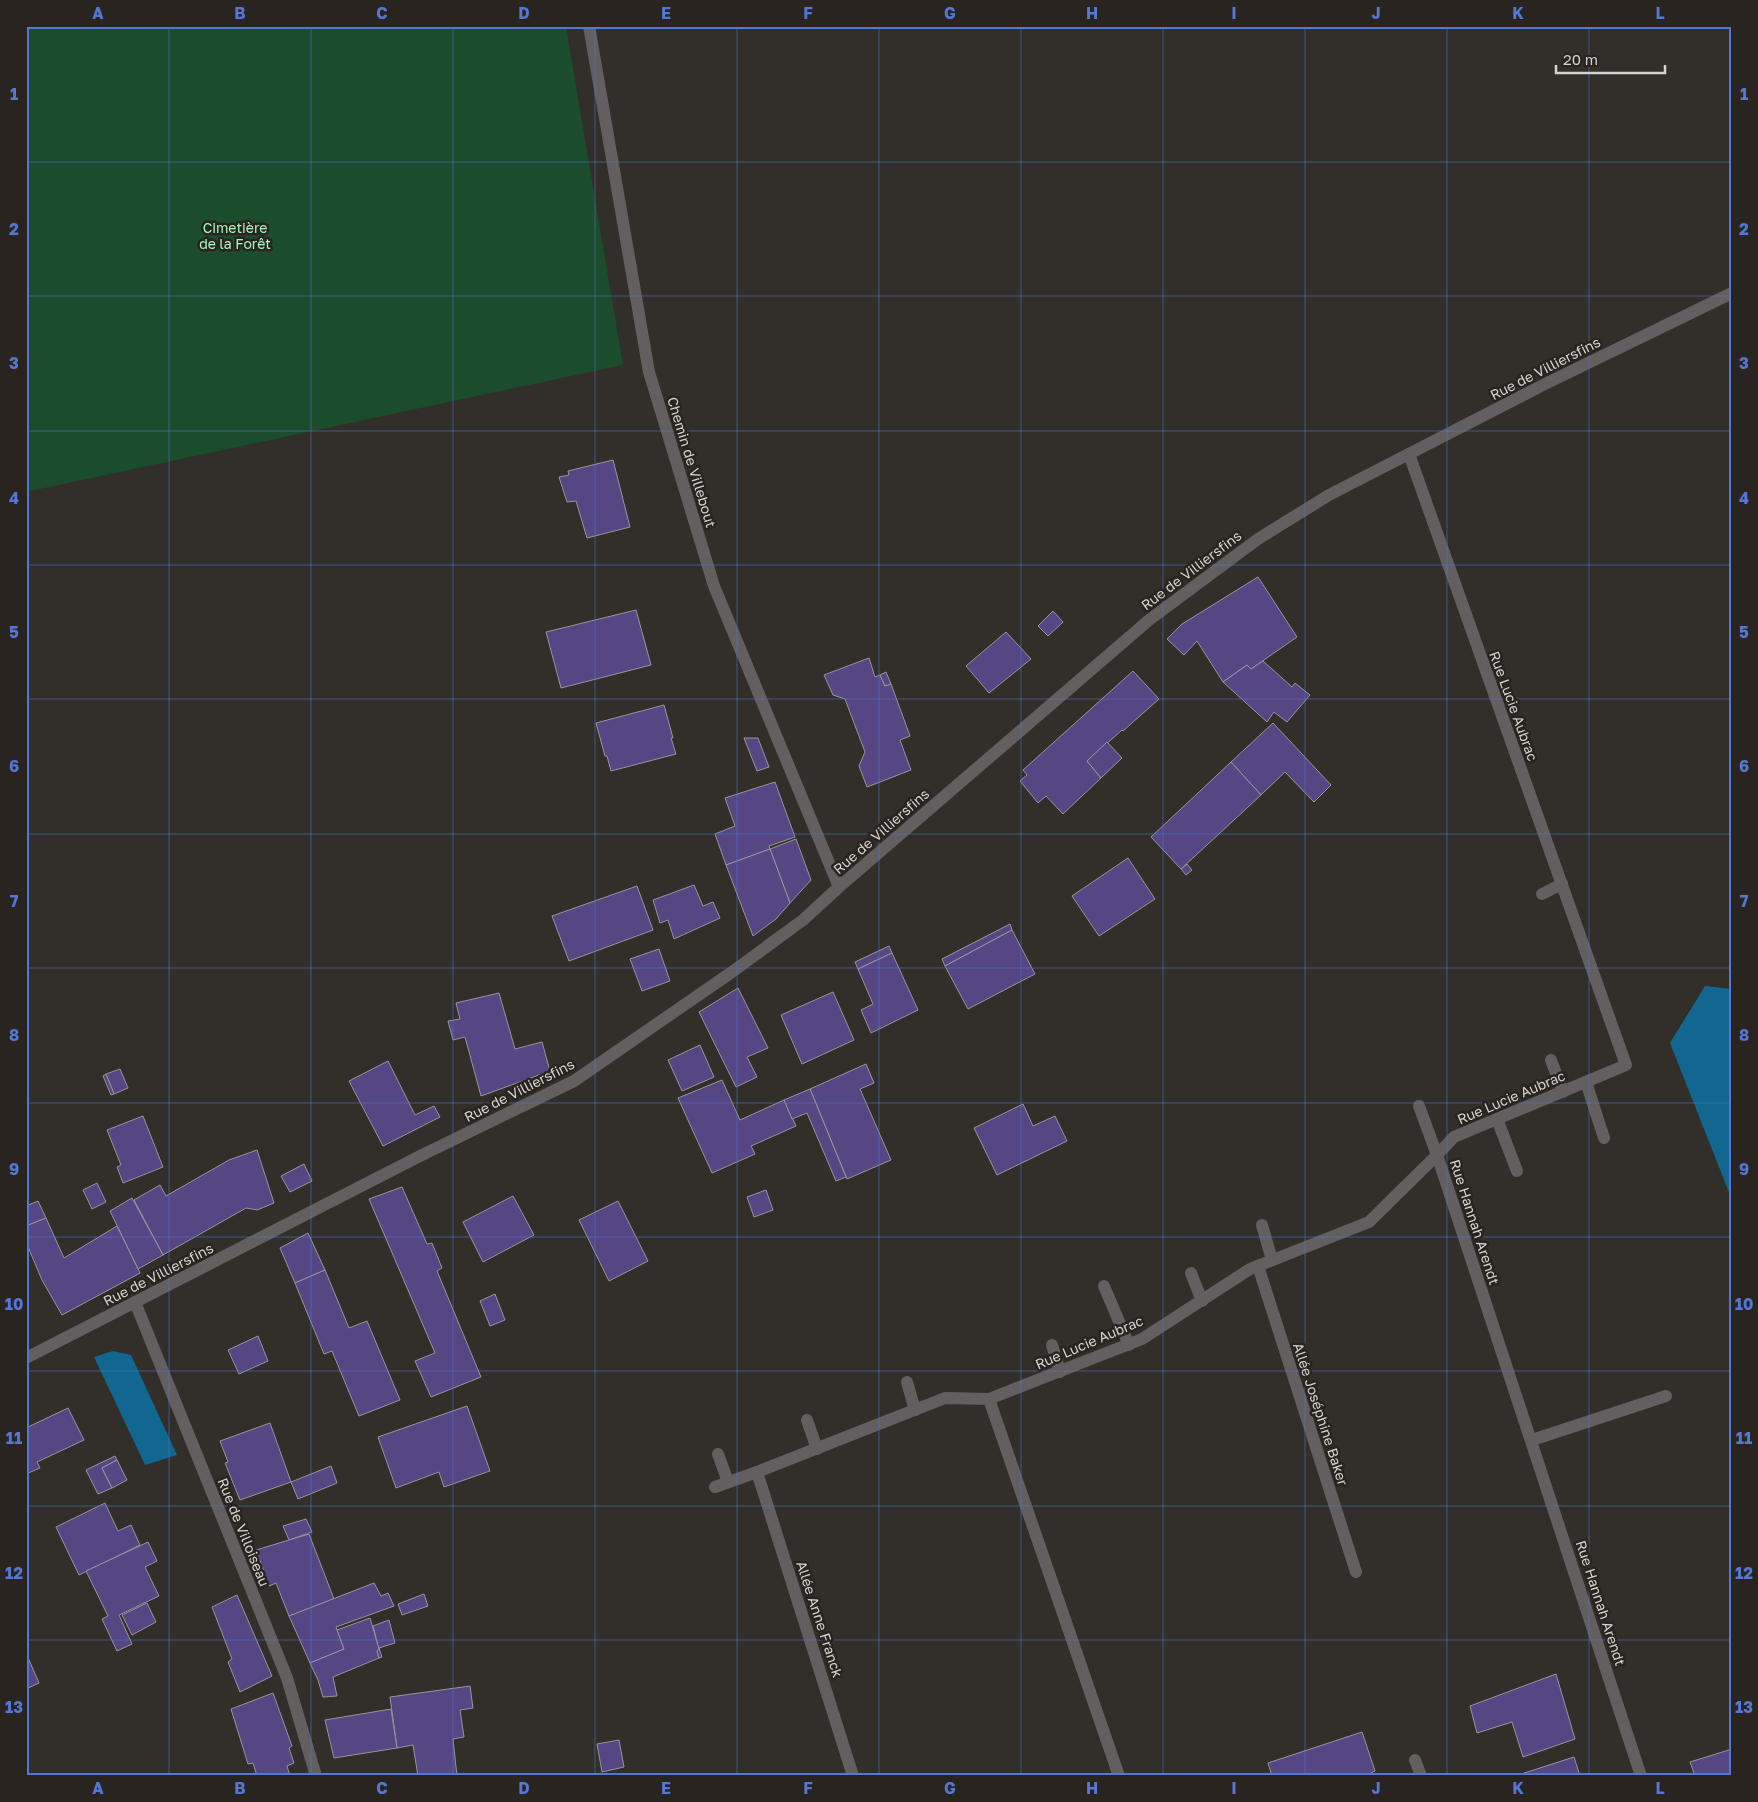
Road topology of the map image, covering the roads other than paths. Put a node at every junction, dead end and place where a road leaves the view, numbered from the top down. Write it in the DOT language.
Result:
graph roads {
  1 [pos="589,26"];
  2 [pos="1732,293"];
  3 [pos="1409,454"];
  4 [pos="1562,884"];
  5 [pos="839,887"];
  6 [pos="1542,894"];
  7 [pos="1552,1060"];
  8 [pos="1586,1082"];
  9 [pos="1563,1092"];
  10 [pos="1419,1106"];
  11 [pos="1497,1119"];
  12 [pos="1604,1138"];
  13 [pos="1437,1155"];
  14 [pos="1517,1171"];
  15 [pos="1262,1225"];
  16 [pos="1272,1260"];
  17 [pos="1258,1266"];
  18 [pos="1191,1273"];
  19 [pos="1104,1286"];
  20 [pos="1202,1300"];
  21 [pos="135,1302"];
  22 [pos="1052,1345"];
  23 [pos="1129,1345"];
  24 [pos="26,1358"];
  25 [pos="1060,1372"];
  26 [pos="907,1382"];
  27 [pos="1666,1396"];
  28 [pos="989,1399"];
  29 [pos="915,1410"];
  30 [pos="807,1420"];
  31 [pos="1532,1440"];
  32 [pos="817,1449"];
  33 [pos="718,1454"];
  34 [pos="757,1472"];
  35 [pos="728,1482"];
  36 [pos="715,1487"];
  37 [pos="1356,1572"];
  38 [pos="1415,1760"];
  39 [pos="316,1776"];
  40 [pos="853,1776"];
  41 [pos="1119,1776"];
  42 [pos="1421,1776"];
  43 [pos="1641,1776"];
  1 -- 5 [label="street, Chemin de Villebout"];
  2 -- 3 [label="street, Rue de Villiersfins"];
  3 -- 4 [label="street, Rue Lucie Aubrac"];
  3 -- 5 [label="street, Rue de Villiersfins"];
  4 -- 6 [label="street"];
  4 -- 8 [label="street, Rue Lucie Aubrac"];
  5 -- 21 [label="street, Rue de Villiersfins"];
  7 -- 9 [label="street"];
  8 -- 9 [label="street, Rue Lucie Aubrac"];
  8 -- 12 [label="street"];
  9 -- 11 [label="street, Rue Lucie Aubrac"];
  10 -- 13 [label="street, Rue Hannah Arendt"];
  11 -- 13 [label="street, Rue Lucie Aubrac"];
  11 -- 14 [label="street"];
  13 -- 16 [label="street, Rue Lucie Aubrac"];
  13 -- 31 [label="street, Rue Hannah Arendt"];
  15 -- 16 [label="street"];
  16 -- 17 [label="street, Rue Lucie Aubrac"];
  17 -- 20 [label="street, Rue Lucie Aubrac"];
  17 -- 37 [label="street, Allée Joséphine Baker"];
  18 -- 20 [label="street"];
  19 -- 23 [label="street"];
  20 -- 23 [label="street, Rue Lucie Aubrac"];
  21 -- 24 [label="street, Rue de Villiersfins"];
  21 -- 39 [label="street, Rue de Villoiseau"];
  22 -- 25 [label="street"];
  23 -- 25 [label="street, Rue Lucie Aubrac"];
  25 -- 28 [label="street, Rue Lucie Aubrac"];
  26 -- 29 [label="street"];
  27 -- 31 [label="street"];
  28 -- 29 [label="street"];
  28 -- 41 [label="street"];
  29 -- 32 [label="street"];
  30 -- 32 [label="street"];
  31 -- 43 [label="street, Rue Hannah Arendt"];
  32 -- 34 [label="street"];
  33 -- 35 [label="street"];
  34 -- 35 [label="street"];
  34 -- 40 [label="street, Allée Anne Franck"];
  35 -- 36 [label="street"];
  38 -- 42 [label="street"];
}
